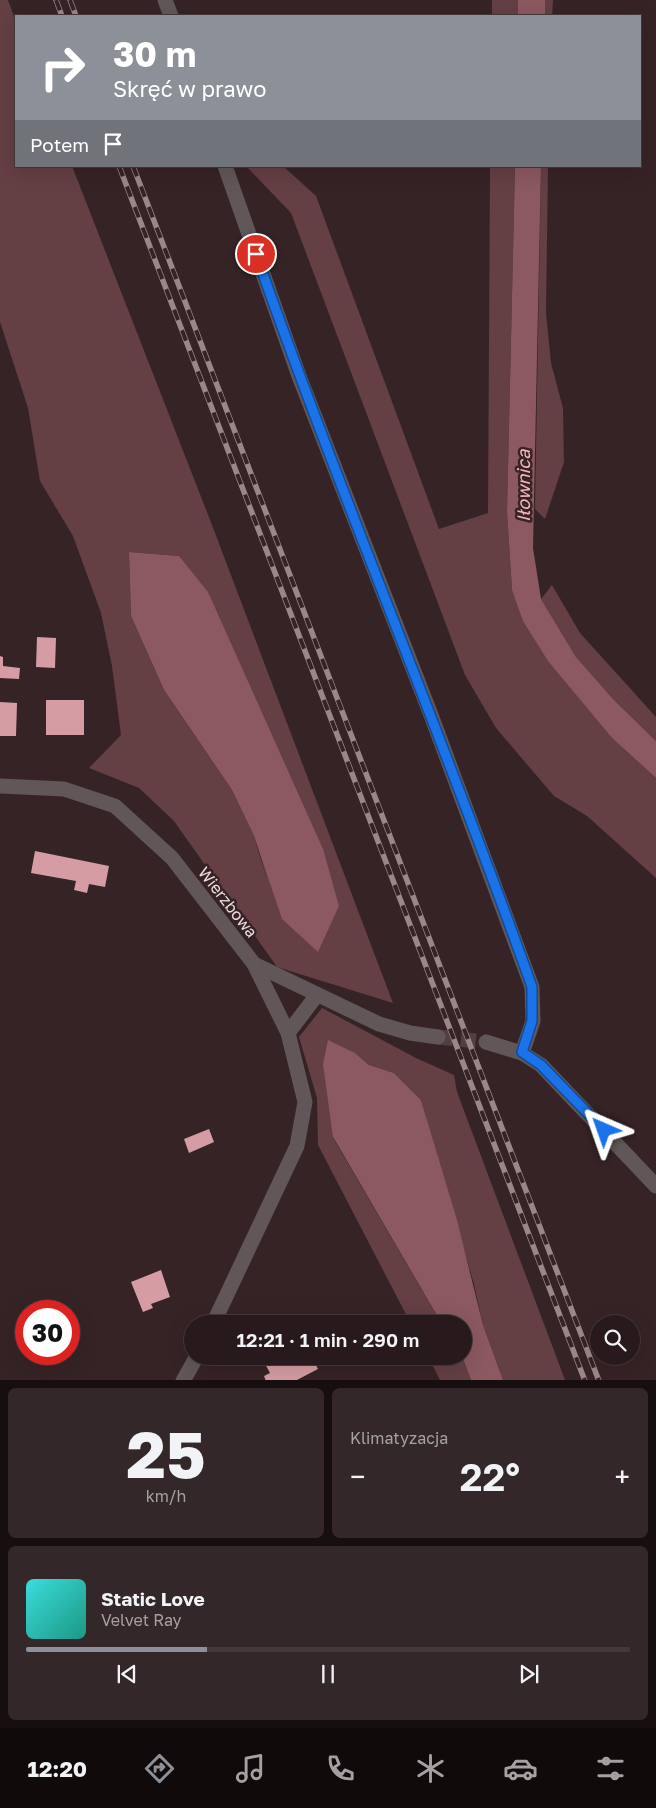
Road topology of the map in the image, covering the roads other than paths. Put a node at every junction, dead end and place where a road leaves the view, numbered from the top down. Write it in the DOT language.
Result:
graph roads {
  1 [pos="165,0"];
  2 [pos="171,15"];
  3 [pos="225,167"];
  4 [pos="0,786"];
  5 [pos="254,964"];
  6 [pos="317,995"];
  7 [pos="288,1033"];
  8 [pos="438,1037"];
  9 [pos="486,1042"];
  10 [pos="522,1052"];
  11 [pos="656,1186"];
  12 [pos="216,1315"];
  13 [pos="192,1365"];
  14 [pos="183,1380"];
  1 -- 2 [label="street"];
  3 -- 10 [label="street"];
  4 -- 5 [label="street, Wierzbowa"];
  5 -- 6 [label="street, Wierzbowa"];
  5 -- 7 [label="street"];
  6 -- 7 [label="street"];
  6 -- 8 [label="street, Wierzbowa"];
  7 -- 12 [label="street"];
  9 -- 10 [label="street"];
  10 -- 11 [label="street"];
  13 -- 14 [label="street"];
}
